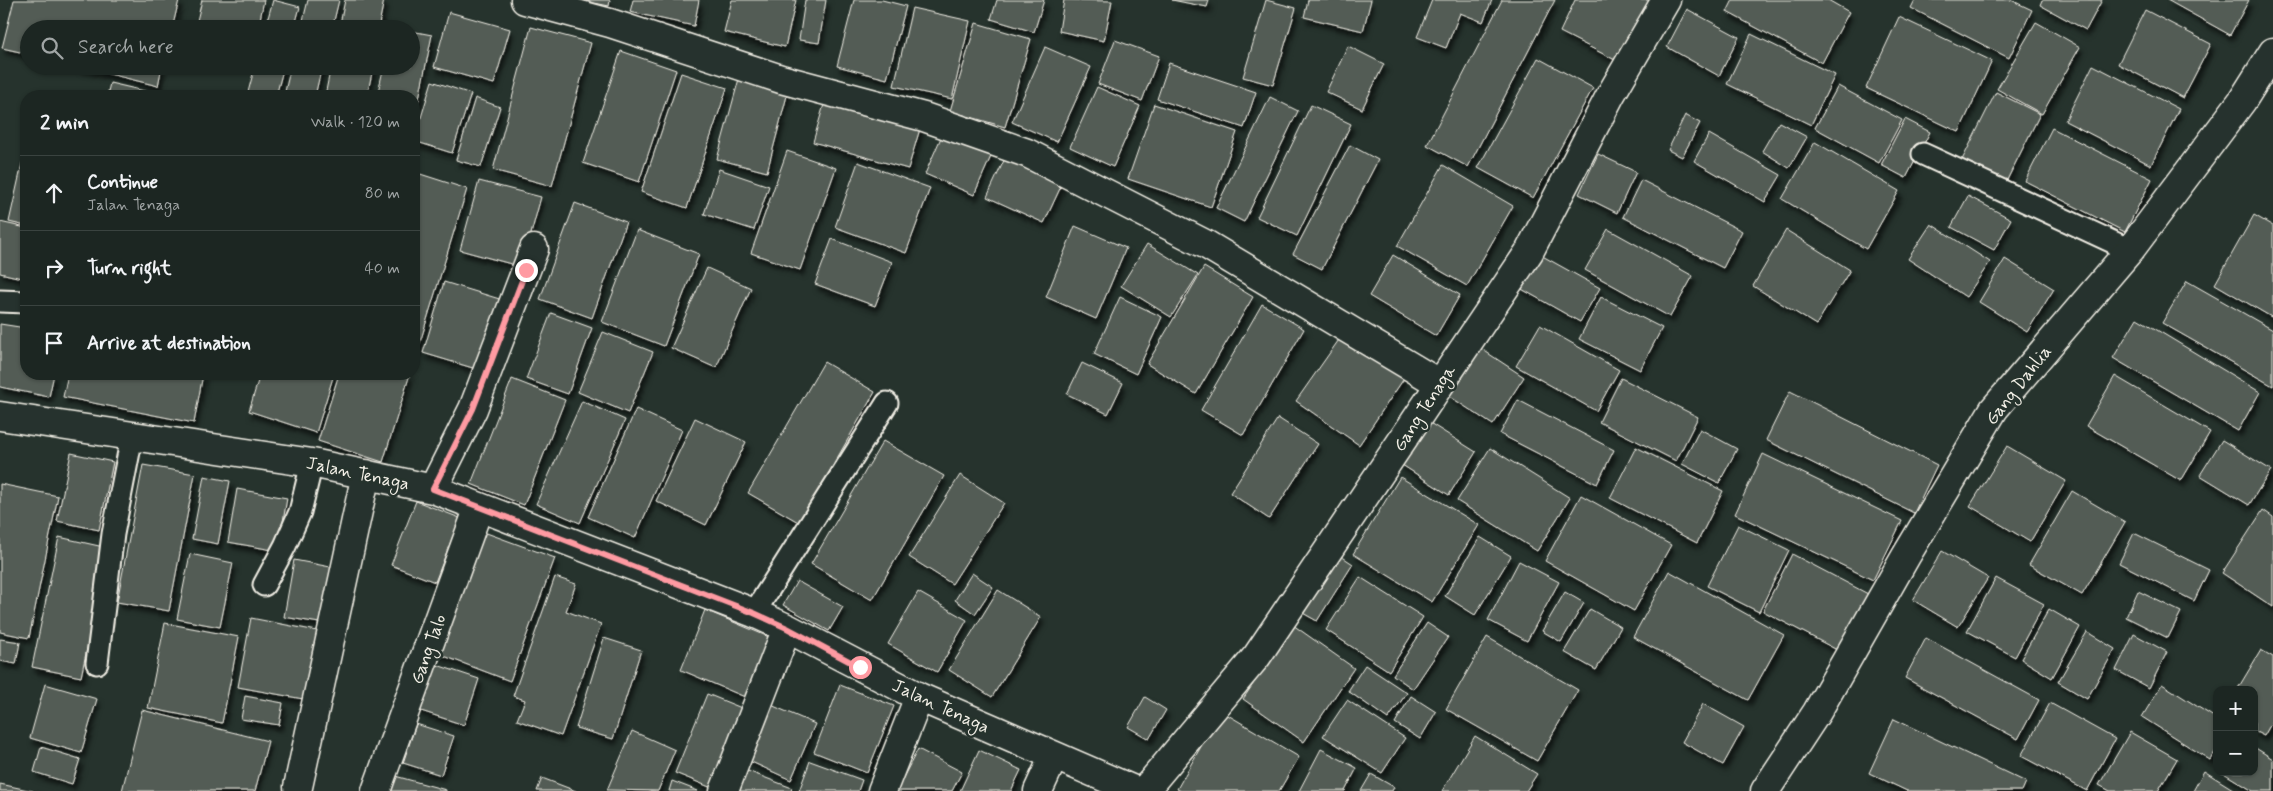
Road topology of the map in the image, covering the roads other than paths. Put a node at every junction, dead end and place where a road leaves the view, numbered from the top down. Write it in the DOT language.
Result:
graph roads {
  1 [pos="525,0"];
  2 [pos="1666,0"];
  3 [pos="2273,52"];
  4 [pos="1923,154"];
  5 [pos="534,249"];
  6 [pos="2130,250"];
  7 [pos="0,301"];
  8 [pos="20,302"];
  9 [pos="1440,384"];
  10 [pos="887,403"];
  11 [pos="0,416"];
  12 [pos="132,436"];
  13 [pos="312,462"];
  14 [pos="366,474"];
  15 [pos="433,489"];
  16 [pos="479,507"];
  17 [pos="264,585"];
  18 [pos="754,613"];
  19 [pos="787,628"];
  20 [pos="97,663"];
  21 [pos="919,697"];
  22 [pos="1054,756"];
  23 [pos="298,787"];
  24 [pos="376,791"];
  25 [pos="724,791"];
  26 [pos="882,791"];
  27 [pos="1038,791"];
  28 [pos="1136,791"];
  29 [pos="1144,791"];
  30 [pos="1765,791"];
  1 -- 9 [label="street"];
  2 -- 9 [label="street, Gang Tenaga"];
  3 -- 6 [label="street, Gang Dahlia"];
  4 -- 6 [label="lane"];
  5 -- 15 [label="street"];
  6 -- 30 [label="street, Gang Dahlia"];
  7 -- 8 [label="lane"];
  9 -- 29 [label="street, Gang Tenaga"];
  10 -- 18 [label="lane"];
  11 -- 12 [label="street, Jalan Tenaga"];
  12 -- 13 [label="street, Jalan Tenaga"];
  12 -- 20 [label="lane"];
  13 -- 14 [label="street, Jalan Tenaga"];
  13 -- 17 [label="lane"];
  14 -- 15 [label="street, Jalan Tenaga"];
  14 -- 23 [label="street"];
  15 -- 16 [label="street, Jalan Tenaga"];
  16 -- 18 [label="street, Jalan Tenaga"];
  16 -- 24 [label="street, Gang Talo"];
  18 -- 19 [label="street, Jalan Tenaga"];
  19 -- 21 [label="street, Jalan Tenaga"];
  19 -- 25 [label="street"];
  21 -- 22 [label="street, Jalan Tenaga"];
  21 -- 26 [label="street"];
  22 -- 27 [label="street"];
  22 -- 28 [label="street, Jalan Tenaga"];
}
